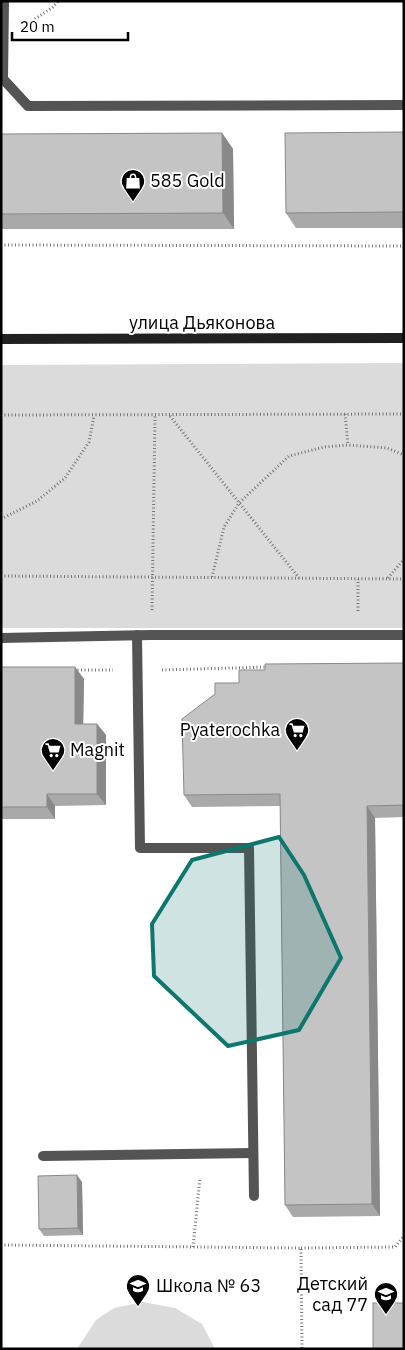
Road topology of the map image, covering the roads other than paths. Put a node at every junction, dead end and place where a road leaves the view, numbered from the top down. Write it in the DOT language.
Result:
graph roads {
  1 [pos="4,1"];
  2 [pos="2,79"];
  3 [pos="404,106"];
  4 [pos="404,338"];
  5 [pos="1,339"];
  6 [pos="137,635"];
  7 [pos="404,635"];
  8 [pos="1,638"];
  9 [pos="253,1153"];
  10 [pos="43,1156"];
  11 [pos="254,1196"];
  1 -- 2 [label="lane"];
  2 -- 3 [label="lane"];
  4 -- 5 [label="main road, улица Дьяконова"];
  6 -- 7 [label="lane"];
  6 -- 8 [label="lane"];
  6 -- 9 [label="lane"];
  9 -- 10 [label="lane"];
  9 -- 11 [label="lane"];
}
